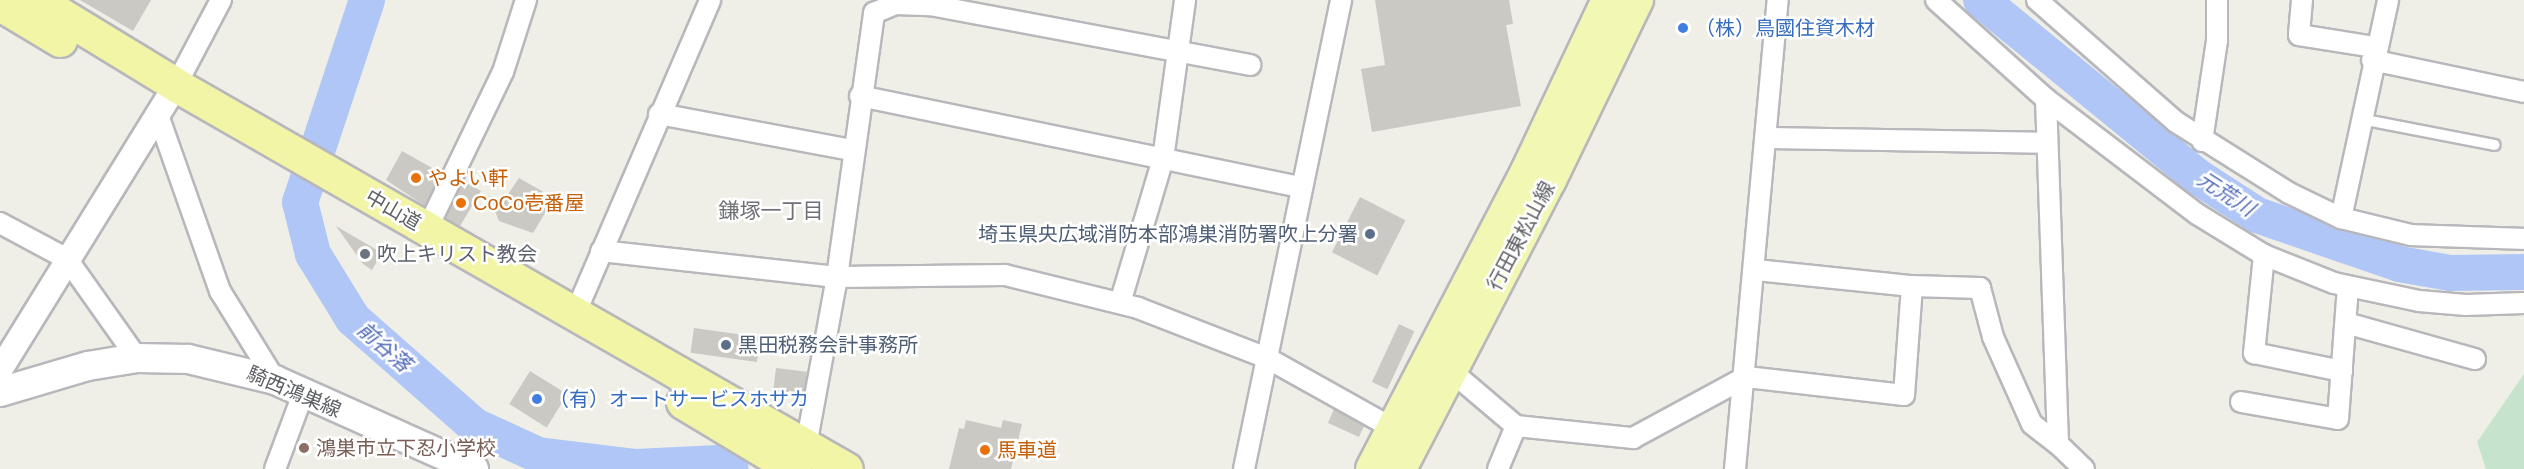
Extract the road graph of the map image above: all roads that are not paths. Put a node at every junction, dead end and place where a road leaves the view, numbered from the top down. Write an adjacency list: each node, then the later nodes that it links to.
1 (221, 0): 23 (street)
2 (526, 0): 36 (street)
3 (710, 0): 24 (street)
4 (1185, 0): 17 (street)
5 (1341, 0): 32 (street)
6 (1608, 0): 52 (main road, 行田東松山線)
7 (1637, 0): 52 (main road, 行田東松山線)
8 (1778, 0): 26 (street)
9 (1936, 0): 22 (street)
10 (2217, 0): 27 (street)
11 (2302, 0): 18 (street)
12 (2388, 0): 18 (street)
13 (46, 2): 23 (highway, 中山道)
14 (895, 2): 17 (street); 21 (street)
15 (0, 4): 23 (highway, 中山道)
16 (2046, 4): 27 (street)
17 (1177, 53): 19 (street); 31 (street)
18 (2374, 53): 20 (street); 25 (street)
19 (1250, 65)
20 (2524, 92)
21 (860, 96): 30 (street); 31 (street)
22 (2046, 99): 28 (street); 39 (street)
23 (166, 102): 33 (highway, 中山道); 40 (street); 56 (street)
24 (659, 114): 30 (street); 38 (street)
25 (2361, 119): 29 (lane); 34 (street)
26 (1765, 138): 28 (street); 41 (street)
27 (2202, 141): 34 (street)
28 (2047, 143): 62 (street)
29 (2495, 145)
30 (852, 150): 42 (street)
31 (1163, 159): 32 (street); 45 (street)
32 (1300, 187): 50 (street)
33 (338, 191): 36 (highway, 中山道); 63 (highway, 中山道)
34 (2342, 218): 37 (street)
35 (0, 223): 40 (street)
36 (427, 229): 47 (highway, 中山道)
37 (2524, 239)
38 (601, 251): 42 (street); 47 (street)
39 (2264, 255): 44 (street); 54 (street)
40 (67, 260): 49 (street); 53 (street)
41 (1756, 270): 43 (street); 55 (street)
42 (837, 277): 45 (street); 63 (street)
43 (1912, 286): 55 (street); 62 (street)
44 (2348, 286): 46 (street); 48 (street)
45 (1120, 303): 50 (street)
46 (2524, 303)
47 (575, 314): 63 (highway, 中山道)
48 (2346, 323): 51 (street); 54 (street)
49 (136, 358): 56 (main road, 騎西鴻巣線); 57 (main road, 騎西鴻巣線)
50 (1267, 358): 61 (street); 68 (street)
51 (2475, 358)
52 (1441, 363): 60 (street); 61 (main road, 行田東松山線)
53 (0, 370)
54 (2342, 371): 59 (street)
55 (1746, 377): 60 (street); 72 (street)
56 (275, 380): 58 (main road, 騎西鴻巣線)
57 (0, 392)
58 (303, 394): 65 (street); 66 (main road, 騎西鴻巣線)
59 (2241, 402)
60 (1516, 426): 71 (street)
61 (1404, 434): 69 (main road, 行田東松山線); 70 (main road, 行田東松山線)
62 (2058, 444): 64 (street)
63 (800, 457): 67 (highway, 中山道)
64 (2081, 468)
65 (275, 469)
66 (474, 469)
67 (846, 469)
68 (1244, 469)
69 (1372, 469)
70 (1400, 469)
71 (1498, 469)
72 (1736, 469)

